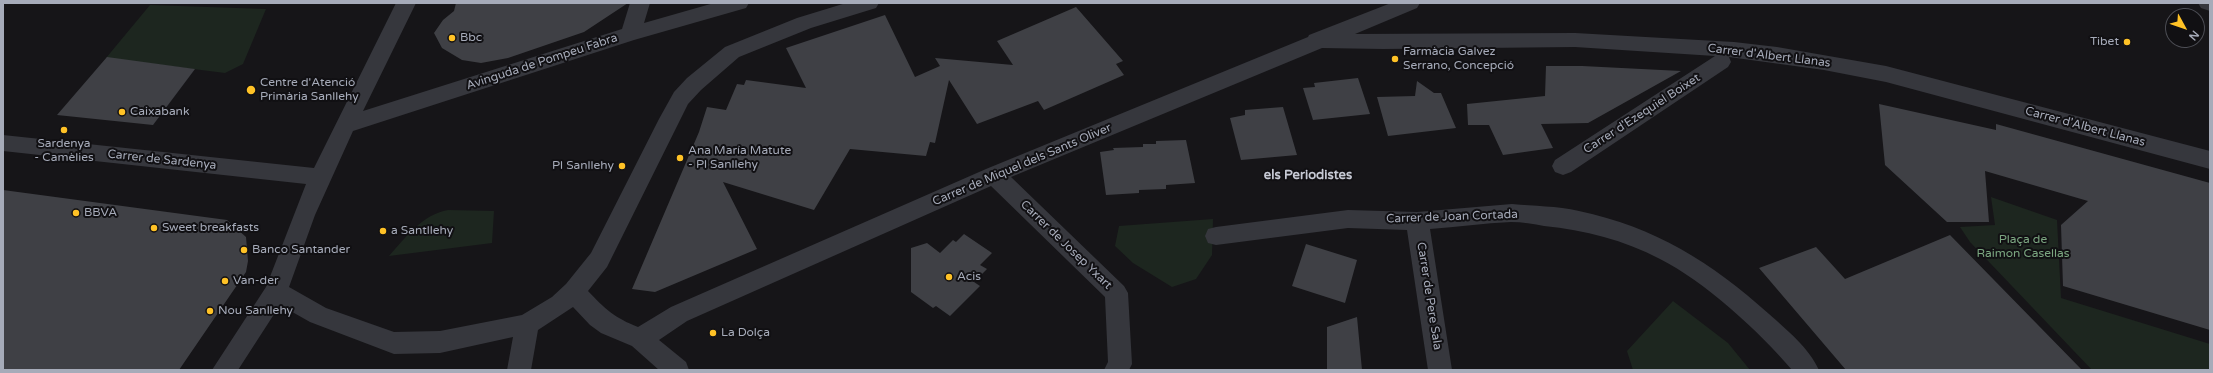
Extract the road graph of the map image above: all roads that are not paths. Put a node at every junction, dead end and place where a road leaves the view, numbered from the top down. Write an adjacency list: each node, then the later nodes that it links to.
1 (406, 3): 9 (street)
2 (640, 3): 6 (street)
3 (739, 3): 6 (street, Avinguda de Pompeu Fabra)
4 (869, 3): 17 (street)
5 (1410, 3): 7 (street, Carrer de Miquel dels Sants Oliver)
6 (630, 34): 9 (street, Avinguda de Pompeu Fabra)
7 (1316, 40): 11 (street, Carrer d'Albert Llanas); 13 (street, Carrer de Miquel dels Sants Oliver)
8 (1721, 62): 12 (street, Carrer d'Ezequiel Boixet)
9 (346, 125): 14 (street)
10 (3, 143): 14 (street, Carrer de Sardenya)
11 (2210, 160)
12 (1563, 166)
13 (994, 176): 20 (street, Carrer de Miquel dels Sants Oliver); 24 (street, Carrer de Josep Yxart)
14 (320, 177): 18 (street)
15 (1417, 221): 16 (street, Carrer de Joan Cortada); 25 (street, Carrer de Pere Sala); 26 (street, Carrer de Joan Cortada)
16 (1216, 236)
17 (574, 291): 19 (street); 20 (street)
18 (276, 292): 19 (street); 21 (street)
19 (527, 324): 22 (street)
20 (640, 339): 23 (street)
21 (224, 370)
22 (519, 370)
23 (677, 370)
24 (1116, 370)
25 (1440, 370)
26 (1807, 370)

